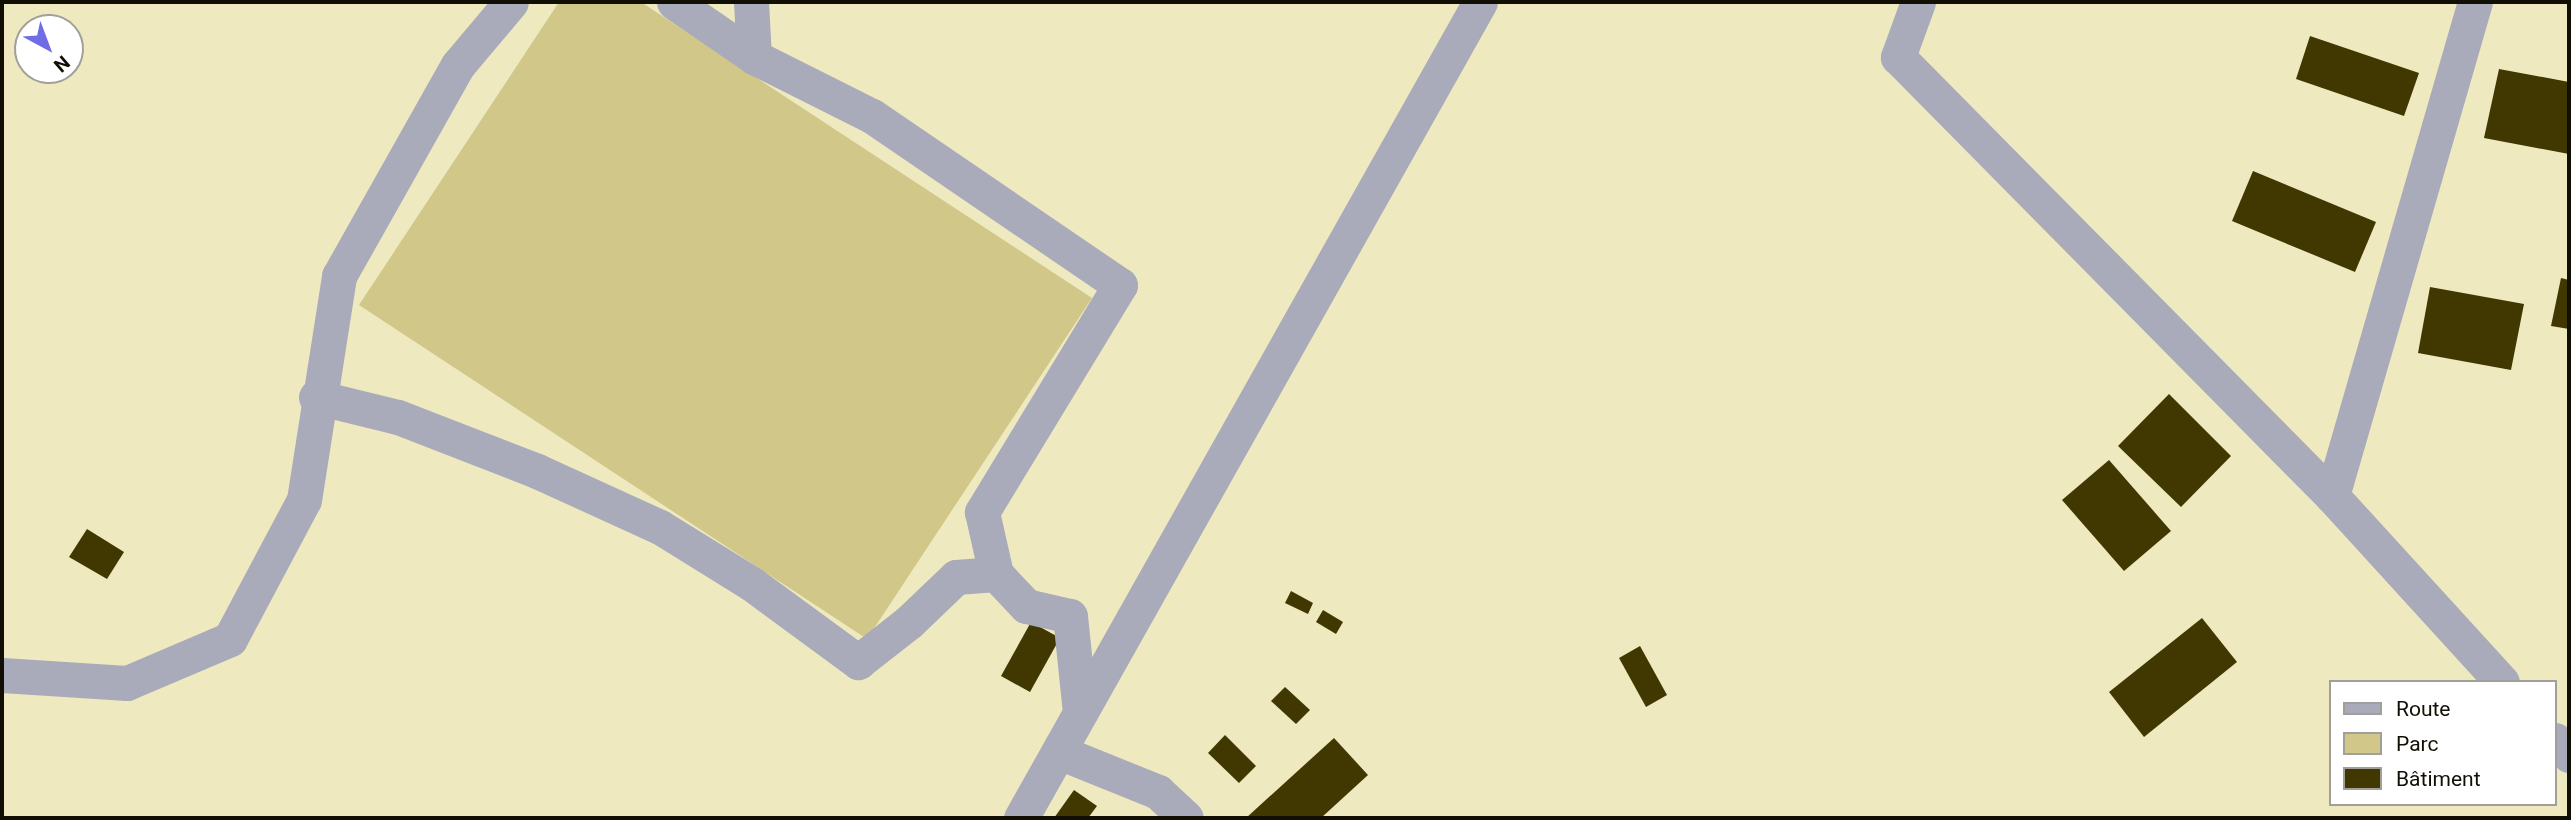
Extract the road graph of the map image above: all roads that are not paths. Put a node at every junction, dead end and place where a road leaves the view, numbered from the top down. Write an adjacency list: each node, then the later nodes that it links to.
1 (511, 2): 8 (street)
2 (674, 2): 7 (street)
3 (751, 2): 7 (street)
4 (1480, 2): 13 (street)
5 (1918, 2): 9 (street)
6 (2475, 2): 9 (street)
7 (754, 57): 10 (street)
8 (316, 397): 10 (street); 11 (street)
9 (2332, 496): 12 (street)
10 (996, 574): 13 (street)
11 (2, 675)
12 (2500, 680)
13 (1080, 712): 15 (street)
14 (2557, 742): 16 (street)
15 (1059, 752): 17 (street); 18 (street)
16 (2569, 755)
17 (1021, 818)
18 (1186, 818)

